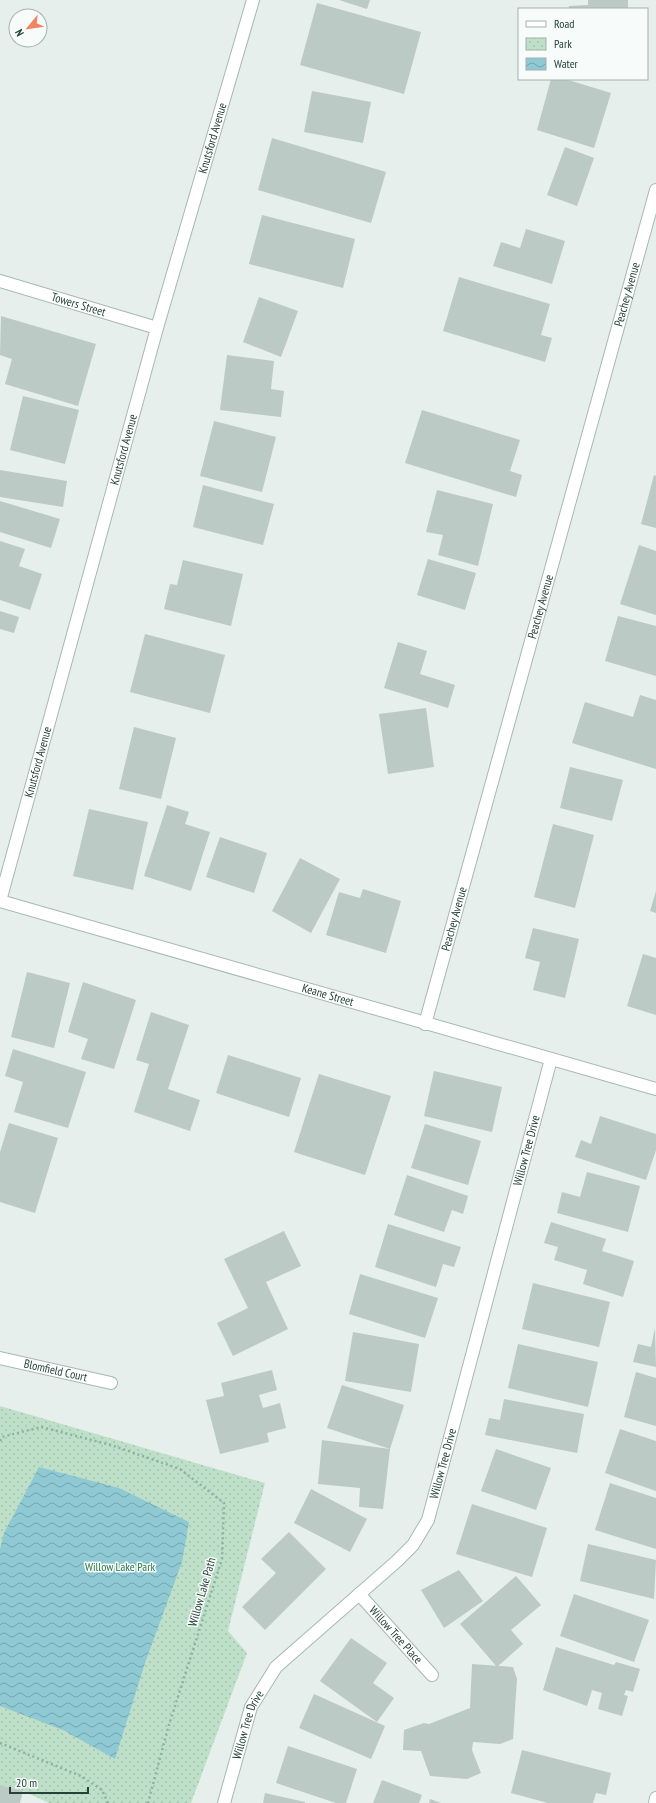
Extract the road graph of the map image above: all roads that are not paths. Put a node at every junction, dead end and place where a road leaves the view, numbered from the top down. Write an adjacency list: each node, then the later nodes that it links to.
1 (253, 0): 4 (street, Knutsford Avenue)
2 (656, 190): 6 (street, Peachey Avenue)
3 (0, 281): 4 (street, Towers Street)
4 (157, 328): 5 (street, Knutsford Avenue)
5 (0, 901): 6 (street, Keane Street)
6 (425, 1024): 7 (street, Keane Street)
7 (551, 1059): 8 (street, Keane Street); 11 (street, Willow Tree Drive)
8 (656, 1089)
9 (0, 1358): 10 (street, Blomfield Court)
10 (111, 1383)
11 (359, 1594): 12 (street, Willow Tree Place); 14 (street, Willow Tree Drive)
12 (432, 1675)
13 (656, 1798): 15 (street)
14 (224, 1803)
15 (655, 1803)

